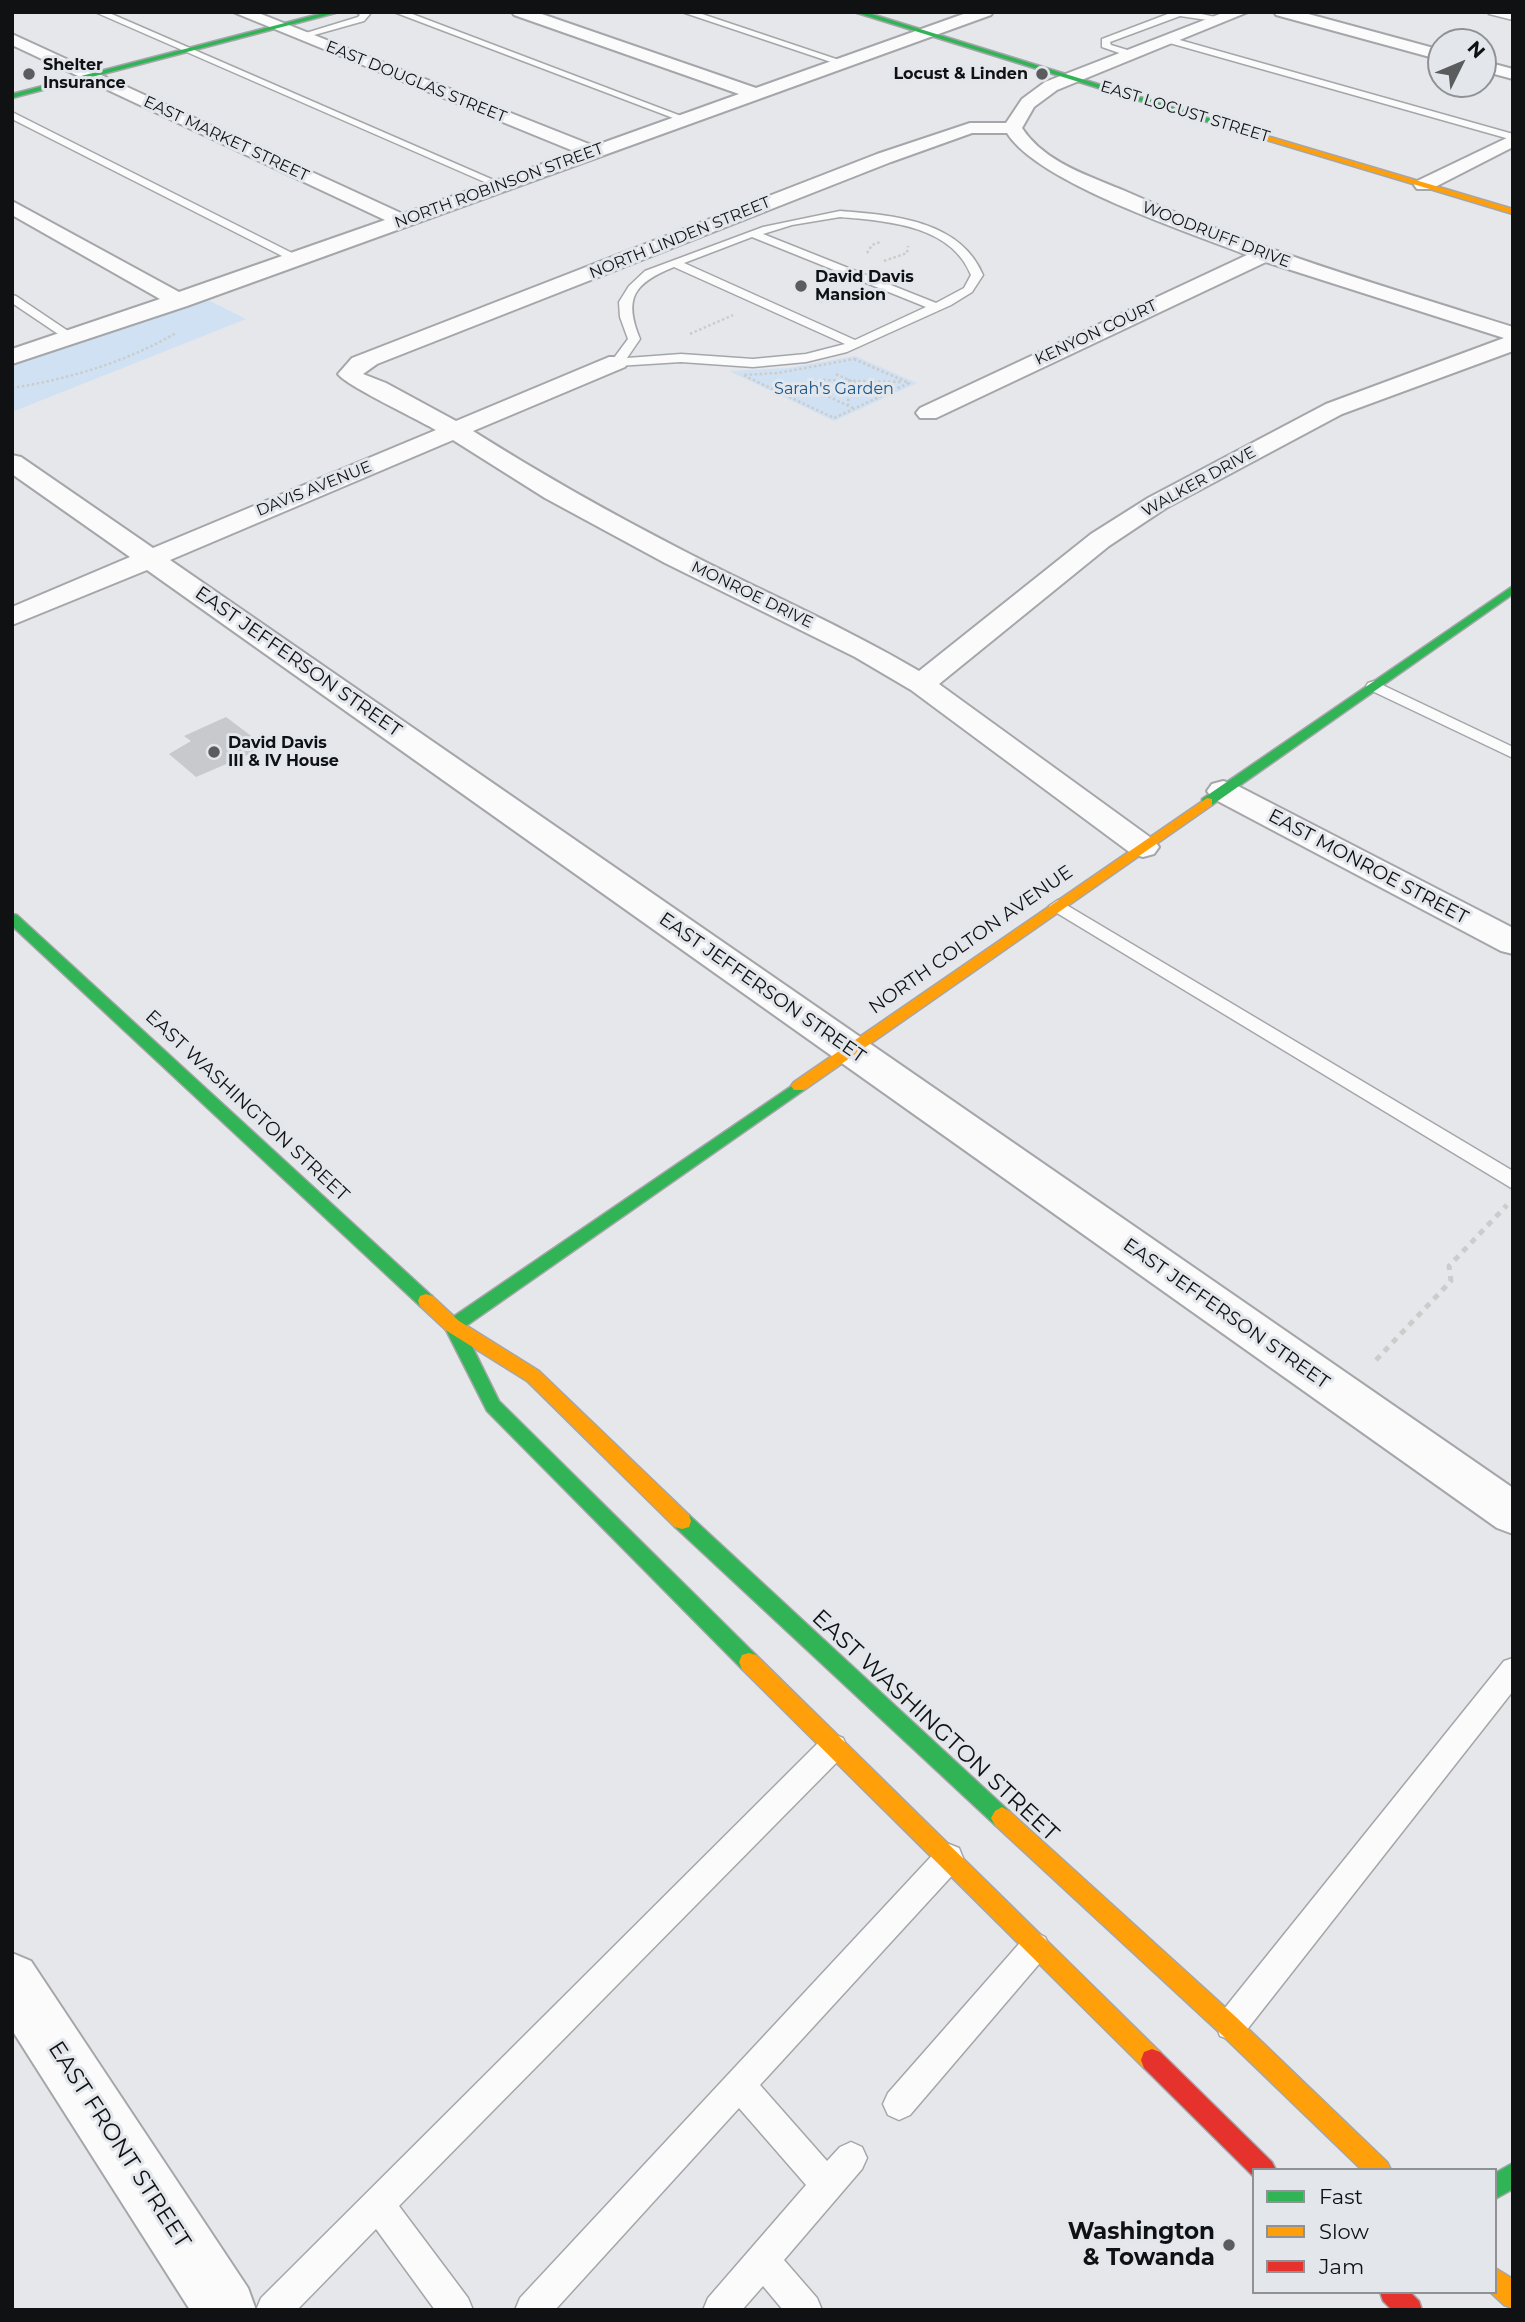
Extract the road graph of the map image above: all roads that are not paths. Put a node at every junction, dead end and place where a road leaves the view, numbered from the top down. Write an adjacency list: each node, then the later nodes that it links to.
1 (99, 12): 20 (lane)
2 (241, 12): 15 (street, EAST DOUGLAS STREET)
3 (337, 12): 15 (main road)
4 (360, 12): 17 (lane)
5 (398, 12): 29 (lane)
6 (520, 12): 26 (street)
7 (686, 12): 23 (lane)
8 (857, 12): 16 (main road, EAST LOCUST STREET)
9 (985, 12): 16 (street, NORTH ROBINSON STREET)
10 (1240, 12): 14 (street)
11 (1282, 12): 21 (street)
12 (1492, 12): 13 (lane)
13 (1513, 17)
14 (1221, 19): 19 (street); 22 (lane)
15 (279, 27): 17 (street, EAST DOUGLAS STREET); 20 (main road)
16 (928, 34): 23 (street, NORTH ROBINSON STREET); 25 (main road, EAST LOCUST STREET)
17 (300, 36): 32 (street, EAST DOUGLAS STREET)
18 (12, 39): 24 (street, EAST MARKET STREET)
19 (1169, 40): 22 (street); 31 (lane)
20 (189, 50): 24 (main road); 33 (lane)
21 (1427, 51)
22 (1131, 54): 25 (street)
23 (843, 64): 26 (street, NORTH ROBINSON STREET)
24 (91, 76): 27 (main road); 37 (street, EAST MARKET STREET)
25 (1071, 78): 30 (street); 34 (main road, EAST LOCUST STREET)
26 (755, 94): 29 (street, NORTH ROBINSON STREET)
27 (12, 96)
28 (12, 115): 40 (lane)
29 (684, 119): 32 (street, NORTH ROBINSON STREET)
30 (1013, 128): 39 (street, WOODRUFF DRIVE); 53 (street, NORTH LINDEN STREET)
31 (1513, 139): 34 (street)
32 (592, 152): 33 (street, NORTH ROBINSON STREET)
33 (500, 185): 37 (street, NORTH ROBINSON STREET)
34 (1424, 185): 36 (main road, EAST LOCUST STREET)
35 (12, 207): 43 (street)
36 (1513, 212)
37 (402, 221): 40 (street, NORTH ROBINSON STREET)
38 (752, 234): 41 (lane); 44 (lane); 44 (lane)
39 (1265, 254): 45 (street, WOODRUFF DRIVE); 54 (street, KENYON COURT)
40 (296, 259): 43 (street, NORTH ROBINSON STREET)
41 (674, 264): 47 (lane); 49 (lane)
42 (12, 298): 46 (lane)
43 (179, 300): 46 (street, NORTH ROBINSON STREET)
44 (937, 307): 49 (lane)
45 (1513, 334)
46 (71, 337): 50 (street, NORTH ROBINSON STREET)
47 (634, 339): 51 (lane); 52 (lane)
48 (1513, 343): 60 (street, WALKER DRIVE)
49 (855, 344): 51 (lane)
50 (12, 357)
51 (671, 358): 52 (lane)
52 (617, 362): 55 (street, DAVIS AVENUE)
53 (353, 369): 55 (street, MONROE DRIVE)
54 (928, 413)
55 (456, 431): 57 (street, DAVIS AVENUE); 60 (street, MONROE DRIVE)
56 (15, 467): 57 (street, EAST JEFFERSON STREET)
57 (152, 559): 59 (street, DAVIS AVENUE); 68 (street, EAST JEFFERSON STREET)
58 (1509, 595): 61 (main road, NORTH COLTON AVENUE)
59 (12, 617)
60 (921, 684): 64 (street, MONROE DRIVE)
61 (1374, 686): 62 (lane); 63 (main road, NORTH COLTON AVENUE)
62 (1513, 753)
63 (1223, 791): 64 (main road, NORTH COLTON AVENUE); 67 (street, EAST MONROE STREET)
64 (1143, 847): 65 (main road, NORTH COLTON AVENUE)
65 (1058, 906): 68 (main road, NORTH COLTON AVENUE); 69 (lane)
66 (12, 918): 70 (main road, EAST WASHINGTON STREET)
67 (1513, 943)
68 (851, 1049): 70 (main road, NORTH COLTON AVENUE); 71 (street, EAST JEFFERSON STREET)
69 (1513, 1181)
70 (453, 1326): 73 (main road, EAST WASHINGTON STREET); 77 (main road, EAST WASHINGTON STREET)
71 (1513, 1514)
72 (1513, 1670): 77 (lane)
73 (833, 1747): 74 (main road, EAST WASHINGTON STREET); 86 (lane)
74 (949, 1858): 75 (main road, EAST WASHINGTON STREET); 78 (lane)
75 (1037, 1945): 79 (lane); 81 (main road, EAST WASHINGTON STREET)
76 (12, 1980): 92 (street, EAST FRONT STREET)
77 (1229, 2026): 82 (main road, EAST WASHINGTON STREET)
78 (739, 2085): 84 (lane); 95 (lane)
79 (899, 2104)
80 (851, 2158): 84 (lane)
81 (1262, 2168)
82 (1376, 2168)
83 (1513, 2175): 85 (main road)
84 (827, 2185): 87 (lane)
85 (1497, 2186)
86 (378, 2205): 93 (lane); 94 (lane)
87 (763, 2261): 96 (lane); 97 (lane)
88 (1497, 2282): 91 (main road)
89 (1390, 2294): 98 (street)
90 (1393, 2294): 99 (main road)
91 (1513, 2296)
92 (226, 2310)
93 (273, 2310)
94 (456, 2310)
95 (532, 2310)
96 (720, 2310)
97 (805, 2310)
98 (1378, 2310)
99 (1410, 2310)

